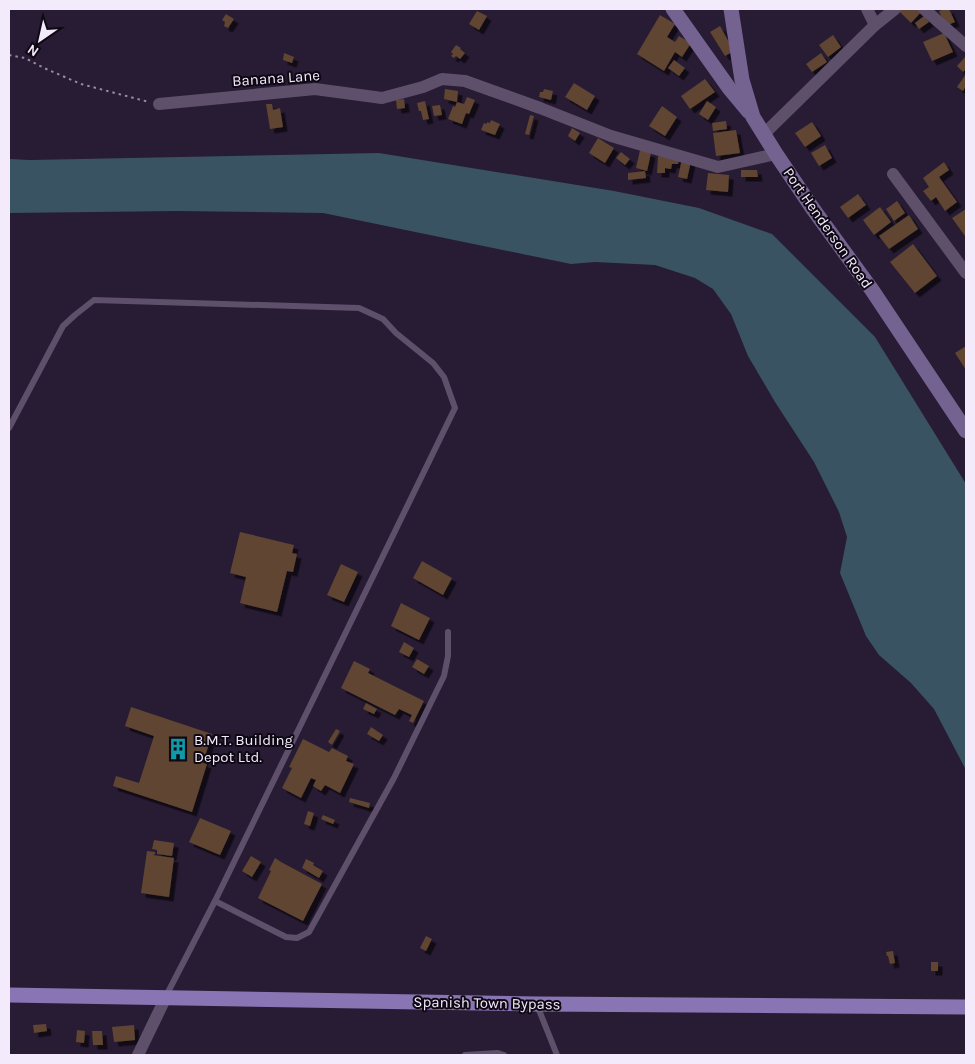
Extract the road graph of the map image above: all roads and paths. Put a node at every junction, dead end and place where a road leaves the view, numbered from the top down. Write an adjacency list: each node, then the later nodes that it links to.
1 (673, 9): 10 (street)
2 (731, 9): 10 (street, Port Henderson Road)
3 (867, 9): 6 (street)
4 (895, 9): 6 (street)
5 (924, 9): 7 (street)
6 (875, 25): 11 (street)
7 (966, 46)
8 (9, 55): 9 (path)
9 (159, 104): 12 (street, Banana Lane)
10 (753, 117): 11 (street, Port Henderson Road)
11 (764, 134): 12 (street, Port Henderson Road)
12 (776, 154): 15 (street, Port Henderson Road)
13 (893, 174): 14 (street)
14 (966, 273)
15 (964, 423)
16 (9, 428): 18 (lane)
17 (448, 632): 18 (lane)
18 (215, 901): 20 (lane)
19 (9, 995): 20 (main road, Spanish Town Bypass)
20 (166, 997): 21 (main road, Spanish Town Bypass); 23 (street)
21 (537, 1004): 22 (main road, Spanish Town Bypass); 26 (lane)
22 (966, 1007)
23 (138, 1055)
24 (465, 1055): 25 (lane)
25 (504, 1055)
26 (557, 1055)

